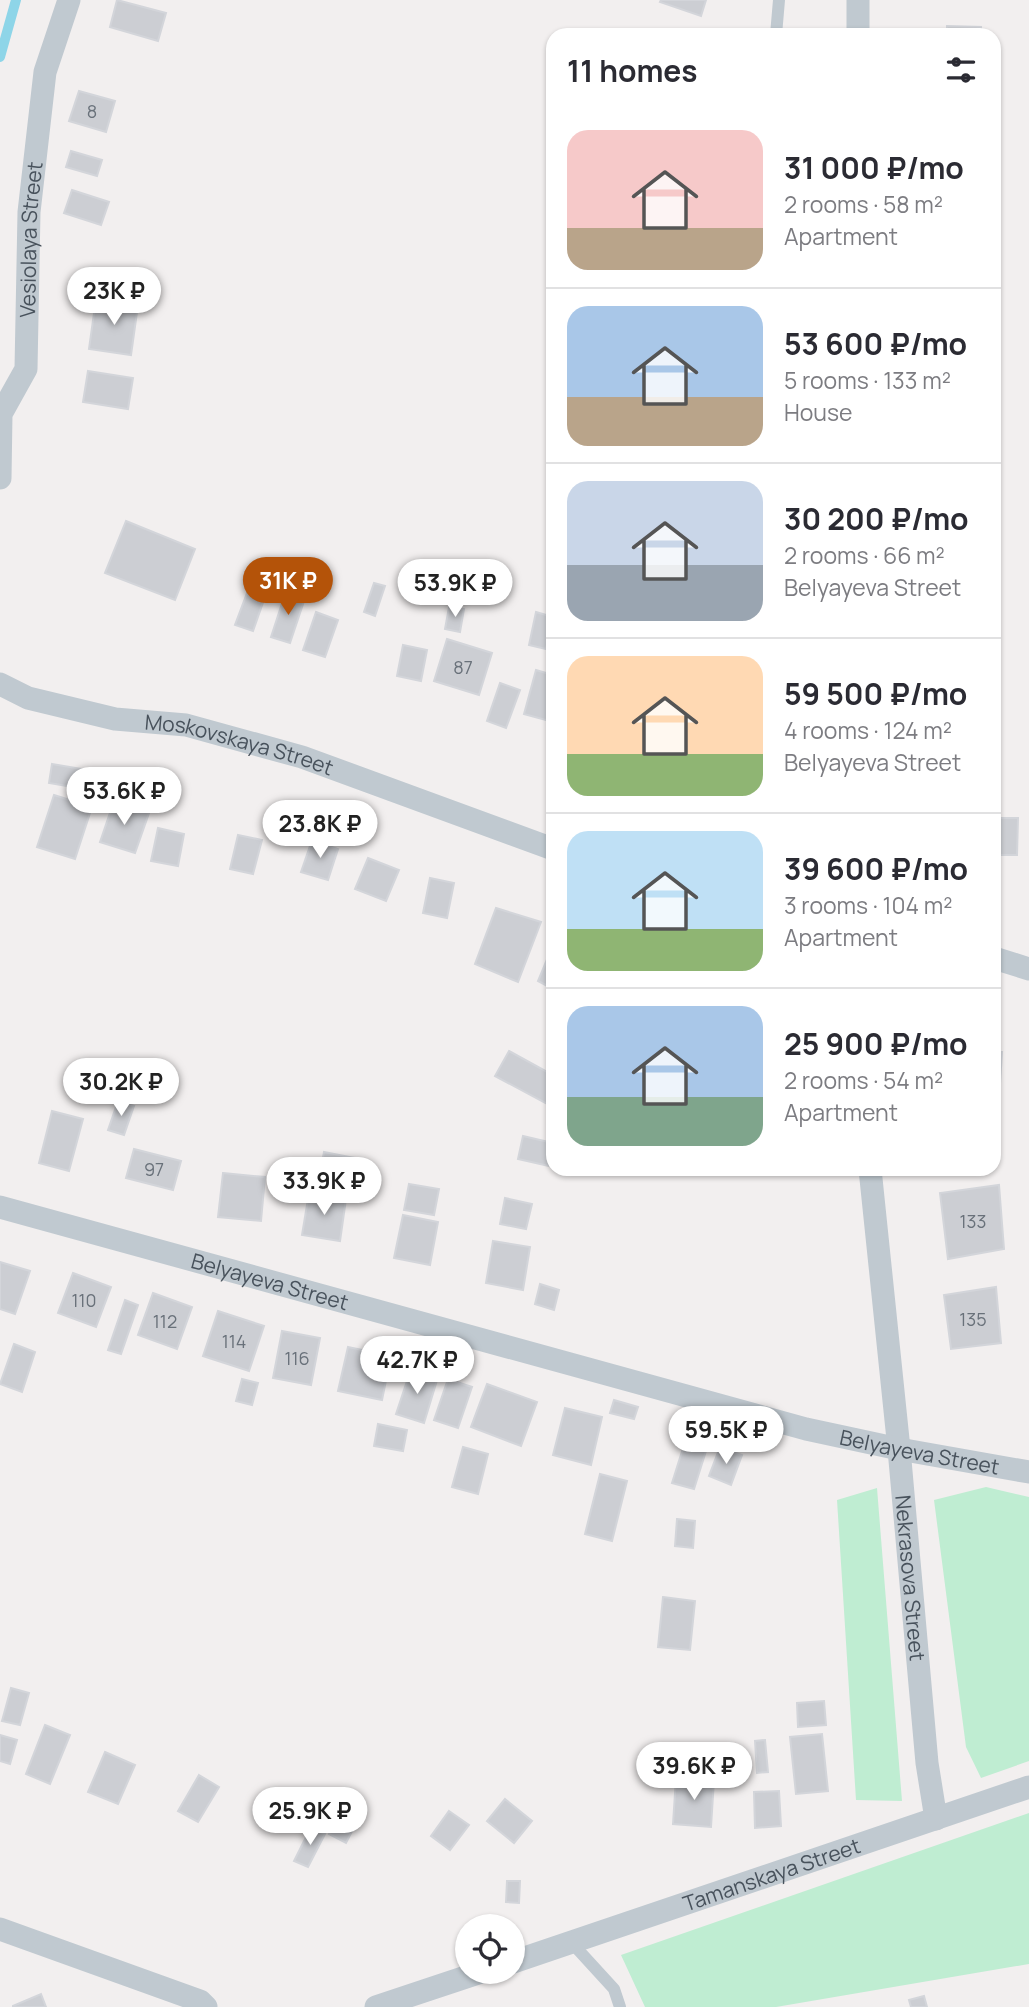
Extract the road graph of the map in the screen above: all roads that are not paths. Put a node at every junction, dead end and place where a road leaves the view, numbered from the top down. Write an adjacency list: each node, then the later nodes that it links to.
1 (69, 0): 6 (street, Vesiolaya Street)
2 (779, 0): 4 (lane)
3 (858, 0): 5 (street)
4 (777, 28)
5 (858, 28)
6 (0, 478)
7 (0, 684): 8 (street, Moskovskaya Street)
8 (546, 846)
9 (1001, 960): 10 (street)
10 (1029, 969)
11 (871, 1176): 13 (street, Nekrasova Street)
12 (0, 1206): 13 (street, Belyayeva Street)
13 (899, 1449): 14 (street, Belyayeva Street); 16 (street, Nekrasova Street)
14 (1029, 1472)
15 (1029, 1787): 16 (street, Tamanskaya Street)
16 (936, 1819): 18 (street, Tamanskaya Street)
17 (0, 1930): 21 (street)
18 (571, 1942): 19 (street, Tamanskaya Street); 23 (lane)
19 (525, 1958)
20 (455, 1981): 22 (street)
21 (206, 2007)
22 (376, 2007)
23 (620, 2007)

